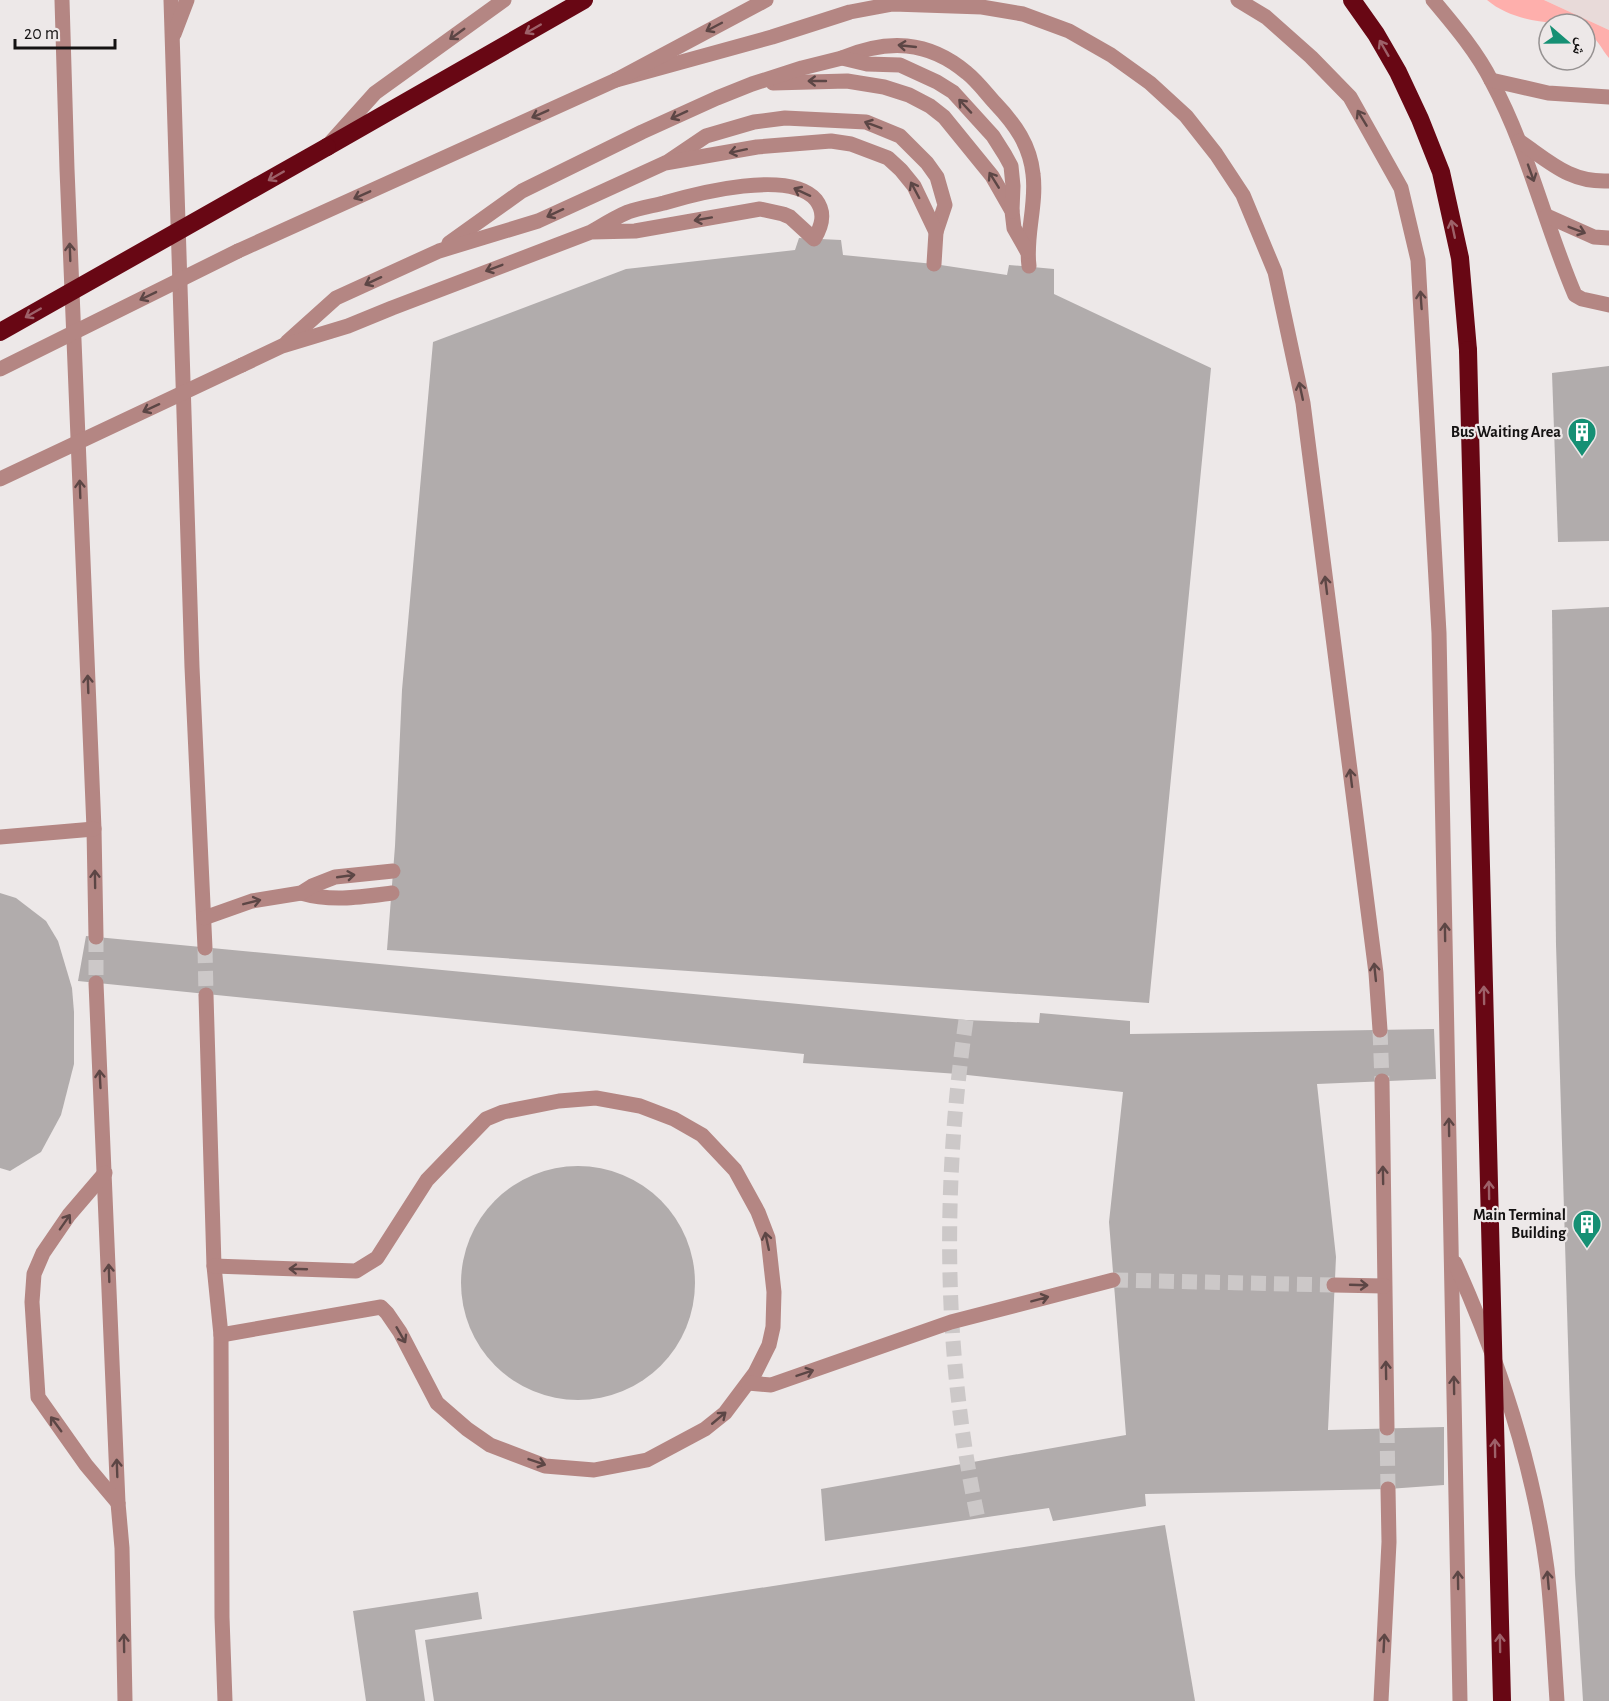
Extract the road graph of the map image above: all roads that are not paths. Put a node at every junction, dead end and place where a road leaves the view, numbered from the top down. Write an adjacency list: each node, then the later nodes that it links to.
1 (62, 0): 32 (lane, one-way to 1)
2 (171, 0): 10 (lane)
3 (187, 0): 10 (lane)
4 (504, 0): 17 (lane, one-way to 17)
5 (584, 0): 17 (highway, one-way to 17)
6 (766, 0): 12 (lane, one-way to 12)
7 (1238, 0): 45 (lane, one-way to 7)
8 (1352, 0): 59 (highway, one-way to 8, bridge)
9 (1433, 0): 13 (lane)
10 (171, 40): 37 (lane)
11 (842, 58): 14 (lane); 20 (lane, one-way to 11); 20 (lane, one-way to 11)
12 (616, 80): 30 (lane, one-way to 30, bridge); 42 (lane, one-way to 12)
13 (1491, 80): 15 (lane); 16 (lane)
14 (752, 84): 20 (lane, one-way to 14); 25 (lane, one-way to 25)
15 (1609, 97)
16 (1519, 141): 19 (lane); 21 (lane, one-way to 21)
17 (327, 147): 28 (highway, one-way to 28, bridge)
18 (665, 163): 23 (lane, one-way to 18); 23 (lane, one-way to 18); 25 (lane, one-way to 25)
19 (1609, 181)
20 (1012, 212)
21 (1547, 216): 24 (lane, one-way to 24); 27 (lane)
22 (591, 232): 22 (lane); 29 (lane, one-way to 29)
23 (936, 232): 26 (lane)
24 (1609, 238)
25 (439, 251): 29 (lane, one-way to 29)
26 (934, 264)
27 (1609, 305)
28 (0, 332)
29 (282, 346): 31 (lane, one-way to 31, bridge)
30 (0, 369)
31 (0, 479)
32 (94, 829): 33 (lane); 38 (lane, one-way to 32)
33 (0, 837)
34 (393, 870): 35 (lane, one-way to 34)
35 (301, 893): 36 (lane); 37 (lane, one-way to 35)
36 (392, 893)
37 (204, 918): 39 (lane)
38 (96, 937)
39 (205, 948)
40 (96, 983): 44 (lane, one-way to 40)
41 (206, 995): 46 (lane)
42 (1380, 1030)
43 (1382, 1081): 49 (lane, one-way to 43)
44 (105, 1173): 54 (lane, one-way to 44); 54 (lane, one-way to 44)
45 (1452, 1257): 58 (lane, one-way to 45); 60 (lane, one-way to 45)
46 (214, 1266): 50 (lane); 51 (lane, one-way to 46)
47 (1113, 1280): 51 (lane, one-way to 47)
48 (1334, 1285): 49 (lane, one-way to 49)
49 (1384, 1286): 52 (lane, one-way to 49)
50 (221, 1335): 51 (lane, one-way to 51); 56 (lane)
51 (748, 1383)
52 (1387, 1428)
53 (1388, 1489): 57 (lane, one-way to 53)
54 (118, 1503): 55 (lane, one-way to 54)
55 (125, 1701)
56 (225, 1701)
57 (1381, 1701)
58 (1460, 1701)
59 (1502, 1701)
60 (1557, 1701)

